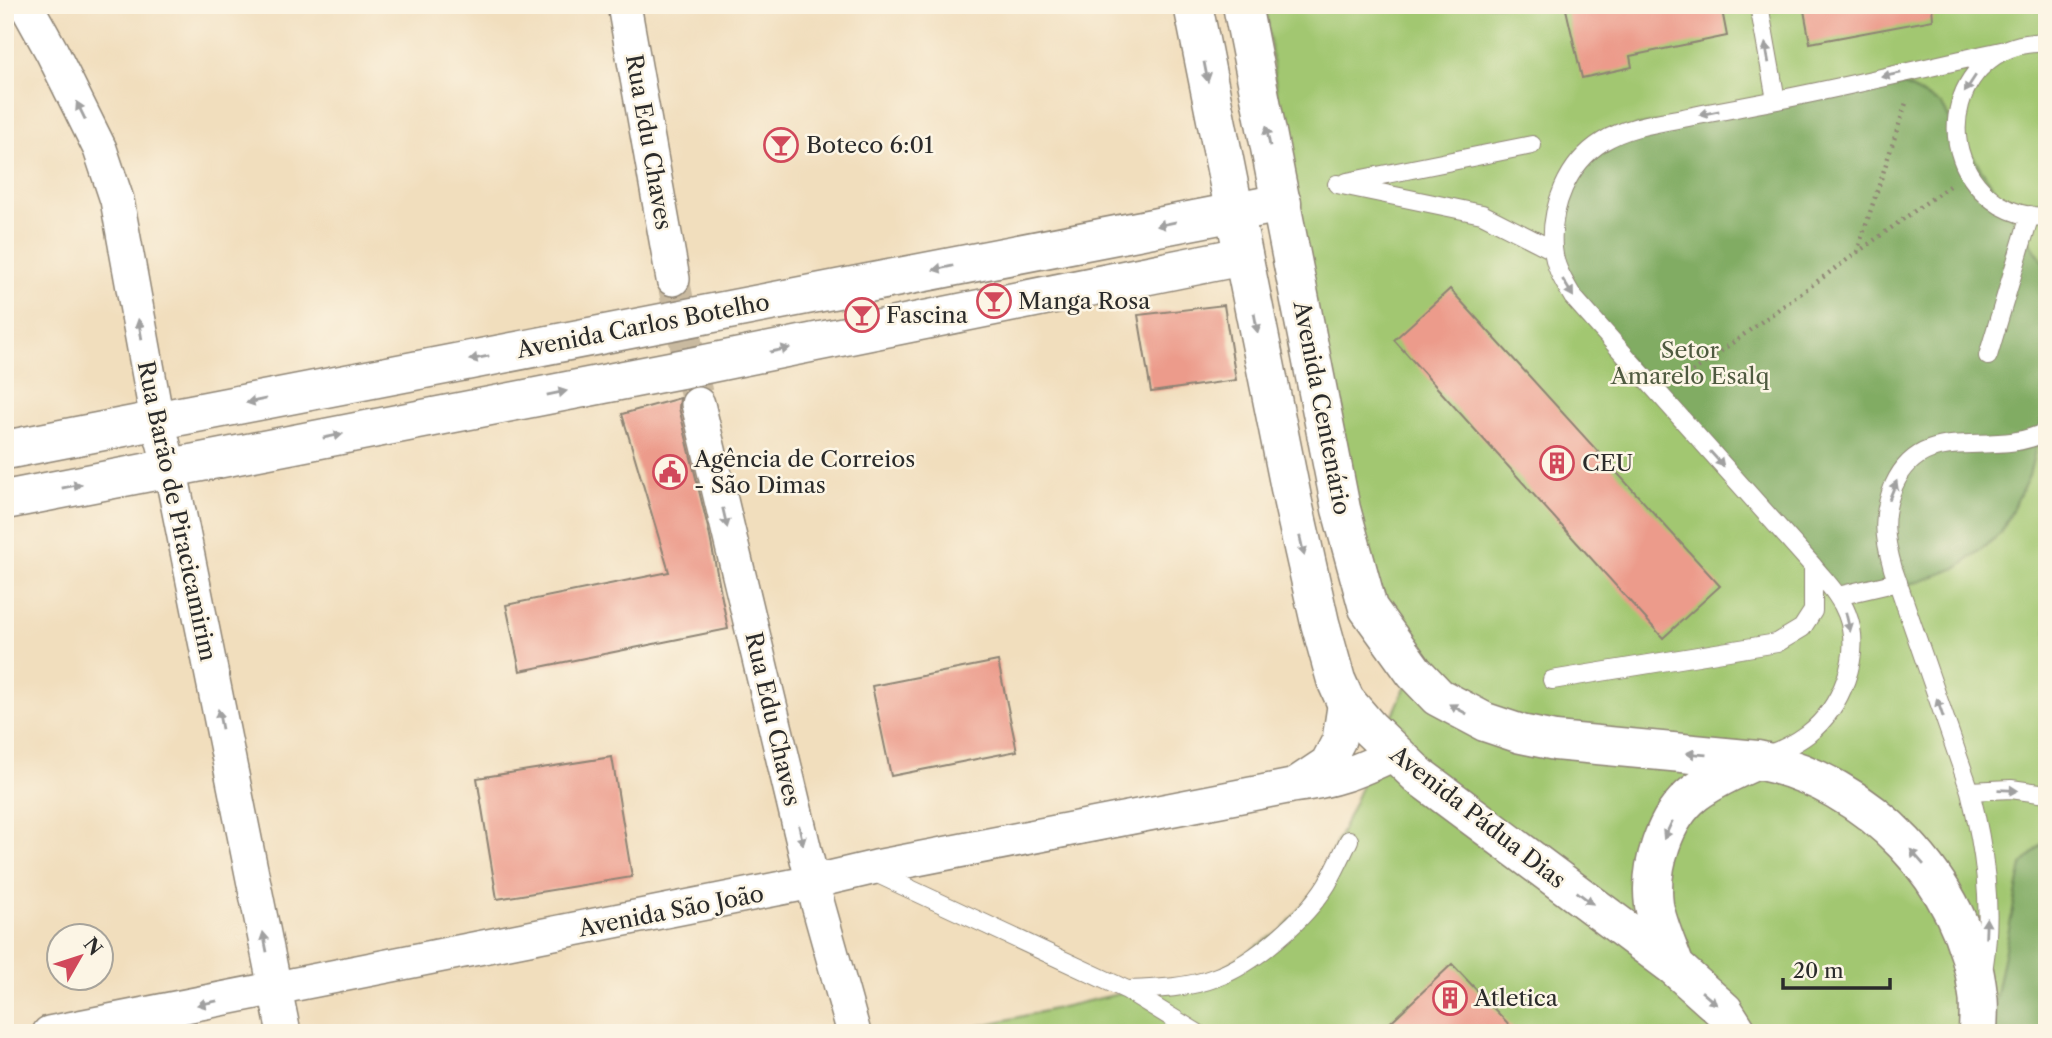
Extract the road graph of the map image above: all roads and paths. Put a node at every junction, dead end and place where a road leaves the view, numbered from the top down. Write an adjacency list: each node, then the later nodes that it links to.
1 (26, 5): 22 (street, Rua Barão de Piracicamirim, one-way to 1)
2 (624, 5): 18 (street, Rua Edu Chaves)
3 (1194, 5): 13 (main road, one-way to 13)
4 (1242, 5): 12 (main road, Avenida Centenário, one-way to 4)
5 (1759, 5): 9 (lane, one-way to 5)
6 (2042, 42): 7 (lane)
7 (2006, 50): 8 (lane); 11 (lane, one-way to 11)
8 (1916, 70): 9 (lane, one-way to 9); 16 (path)
9 (1776, 100): 15 (lane, one-way to 15)
10 (1532, 145): 15 (lane)
11 (1967, 173): 14 (lane); 16 (path)
12 (1282, 203): 13 (main road, Avenida Carlos Botelho); 33 (main road, Avenida Centenário, one-way to 12)
13 (1233, 211): 17 (main road); 22 (main road, Avenida Carlos Botelho, one-way to 22)
14 (2038, 216): 19 (lane)
15 (1553, 250): 20 (lane, one-way to 20)
16 (1857, 252): 20 (path)
17 (1242, 256): 25 (main road, one-way to 17); 31 (main road, Avenida Pádua Dias, one-way to 31)
18 (673, 279)
19 (1988, 356)
20 (1660, 394): 27 (lane, one-way to 27)
21 (698, 404): 39 (street, Rua Edu Chaves, one-way to 39)
22 (157, 421): 24 (main road, Avenida Carlos Botelho); 25 (street, Rua Barão de Piracicamirim)
23 (2047, 431): 28 (lane, one-way to 23)
24 (5, 450)
25 (170, 467): 26 (main road, one-way to 25); 41 (street, Rua Barão de Piracicamirim, one-way to 25)
26 (5, 500)
27 (1813, 566): 29 (lane); 30 (lane)
28 (1898, 582): 29 (lane); 35 (lane, one-way to 28)
29 (1838, 596): 33 (lane, one-way to 33)
30 (1552, 680)
31 (1345, 700): 32 (main road, Avenida Pádua Dias); 34 (street, Avenida São João)
32 (1394, 754): 34 (street, Avenida São João); 40 (main road, Avenida Pádua Dias, one-way to 40)
33 (1757, 760): 40 (main road, one-way to 40); 43 (main road, one-way to 33)
34 (1292, 786): 38 (street, Avenida São João)
35 (1970, 791): 36 (lane, one-way to 36); 43 (lane, one-way to 35)
36 (2047, 794)
37 (1349, 840): 42 (lane)
38 (876, 867): 39 (street, Avenida São João); 42 (lane)
39 (812, 882): 41 (street, Avenida São João); 46 (street, Rua Edu Chaves)
40 (1675, 967): 48 (main road, Avenida Pádua Dias, one-way to 48)
41 (274, 990): 44 (street, Avenida São João, one-way to 44); 45 (street, Rua Barão de Piracicamirim)
42 (1127, 990): 47 (lane)
43 (1978, 1014)
44 (49, 1033)
45 (284, 1033)
46 (854, 1033)
47 (1197, 1033)
48 (1738, 1033)

